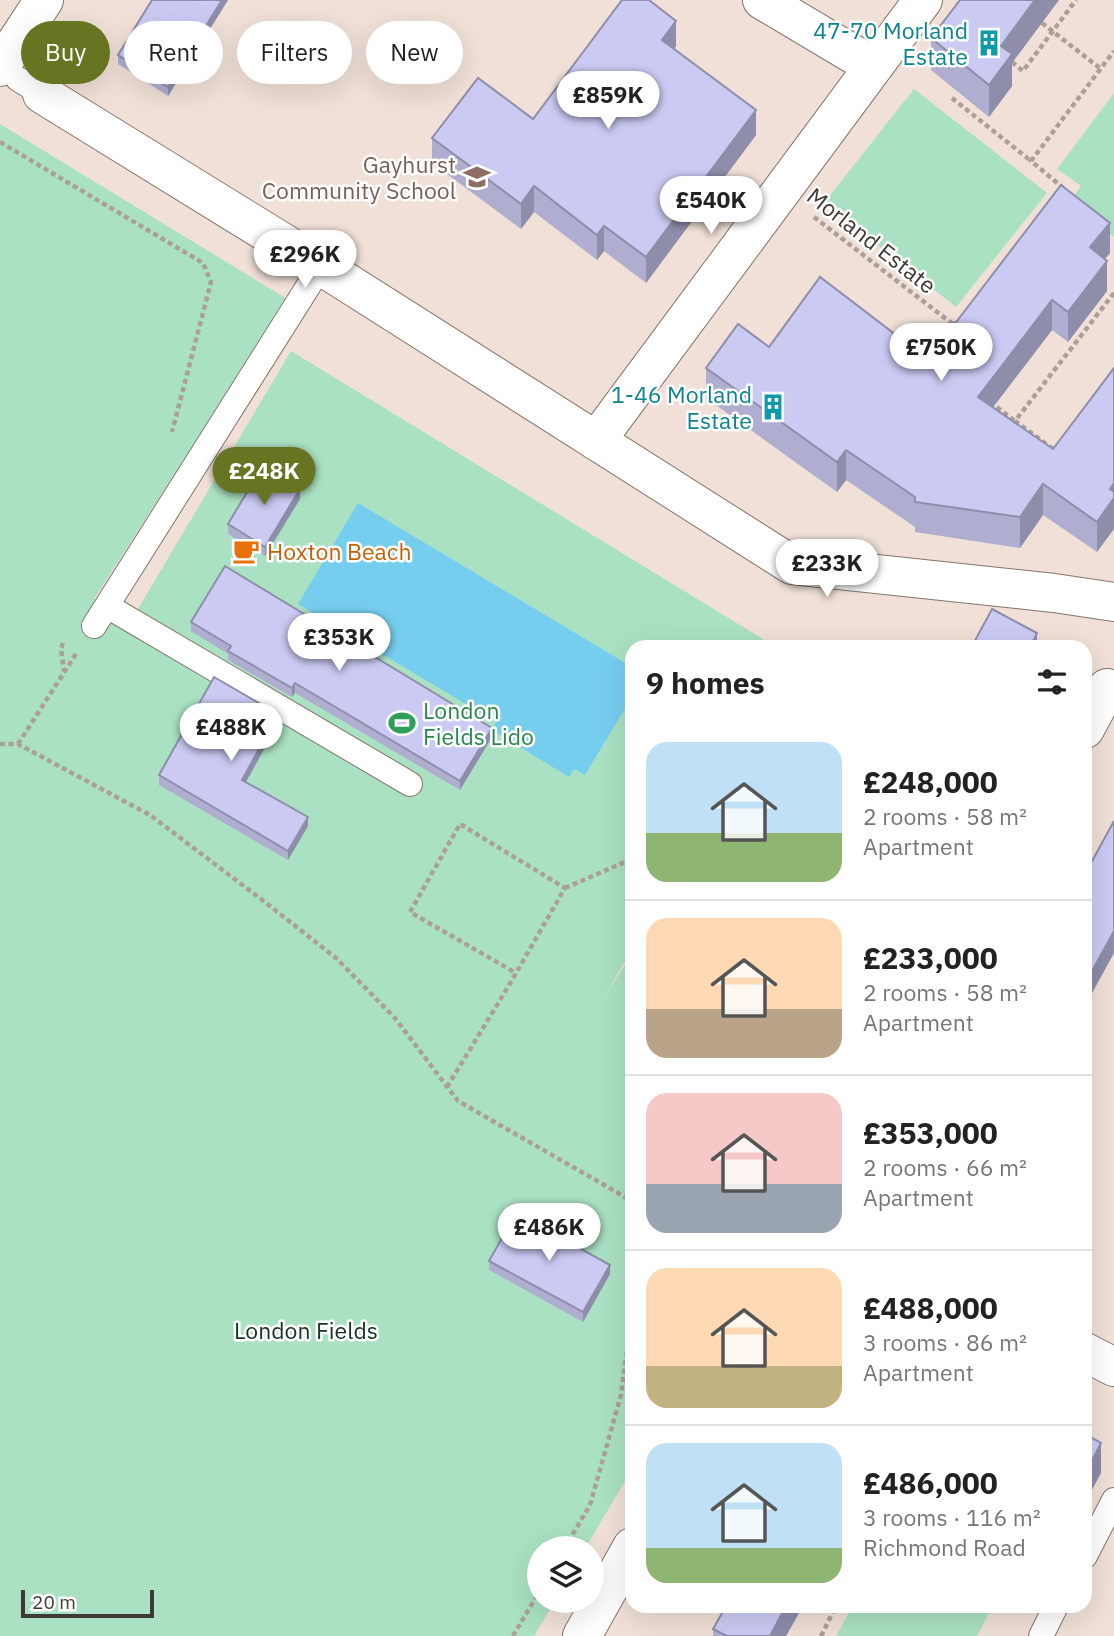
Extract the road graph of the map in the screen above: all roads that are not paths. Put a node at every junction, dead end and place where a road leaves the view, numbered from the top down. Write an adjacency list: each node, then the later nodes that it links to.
1 (44, 0): 5 (street)
2 (762, 0): 4 (street)
3 (923, 0): 4 (street)
4 (873, 66): 7 (street)
5 (15, 77): 6 (street)
6 (321, 266): 7 (street); 11 (lane)
7 (596, 441): 8 (street)
8 (1114, 602)
9 (1111, 682): 10 (street)
10 (1092, 716)
11 (410, 784)
12 (1092, 1356): 13 (street)
13 (1114, 1367)
14 (1114, 1500): 15 (lane)
15 (1092, 1542)
16 (625, 1559): 18 (street)
17 (1052, 1613): 19 (lane)
18 (582, 1636)
19 (1041, 1636)

